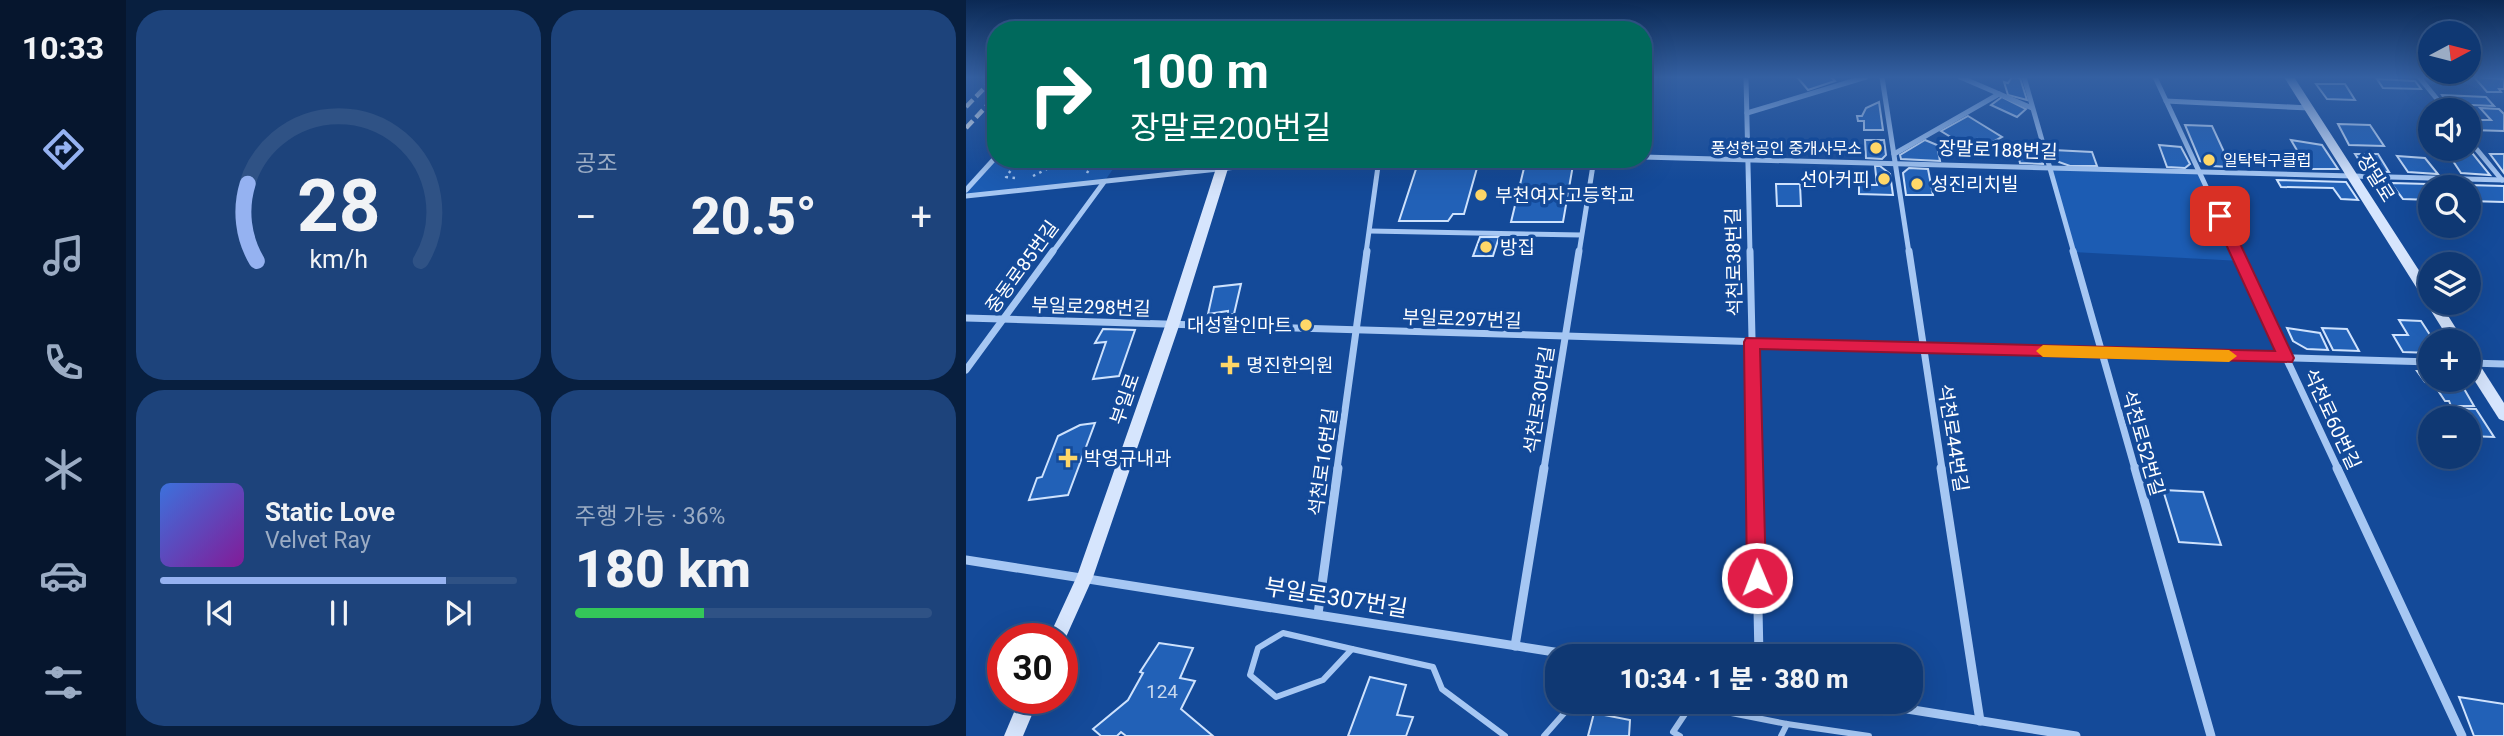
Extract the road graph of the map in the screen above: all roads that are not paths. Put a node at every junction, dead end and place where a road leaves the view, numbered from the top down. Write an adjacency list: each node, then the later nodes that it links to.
1 (1752, 111): 7 (street)
2 (1887, 111): 9 (street, 석천로44번길)
3 (1969, 111): 9 (street)
4 (2033, 111): 18 (street, 석천로52번길)
5 (2171, 111): 19 (street, 석천로60번길)
6 (2311, 111): 20 (street, 장말로)
7 (1746, 113): 11 (street, 석천로38번길)
8 (2481, 153): 21 (street)
9 (1894, 154): 12 (street, 석천로44번길)
10 (1652, 156): 11 (street, 장말로188번길)
11 (1747, 159): 12 (street, 장말로188번길); 33 (street, 석천로38번길)
12 (1895, 163): 18 (street, 장말로188번길); 34 (street, 석천로44번길)
13 (987, 167): 23 (street)
14 (1197, 168): 22 (street)
15 (1222, 168): 30 (street, 부일로)
16 (1378, 168): 25 (street, 석천로16번길)
17 (1592, 168): 26 (street, 석천로30번길)
18 (2049, 168): 19 (street, 장말로188번길); 35 (street, 석천로52번길)
19 (2199, 171): 20 (street, 장말로188번길); 36 (street, 석천로60번길)
20 (2351, 175): 21 (street, 장말로188번길); 27 (street, 장말로)
21 (2503, 180)
22 (1104, 182): 24 (street); 29 (street, 중동로85번길)
23 (966, 190)
24 (966, 196)
25 (1370, 231): 26 (street); 31 (street, 석천로16번길)
26 (1581, 235): 32 (street, 석천로30번길)
27 (2418, 279)
28 (966, 318): 29 (street, 부일로298번길)
29 (1003, 320): 30 (street, 부일로298번길); 40 (street, 중동로85번길)
30 (1172, 326): 31 (street, 부일로297번길); 44 (street, 부일로)
31 (1356, 331): 32 (street, 부일로297번길); 45 (street, 석천로16번길)
32 (1565, 337): 33 (street, 부일로297번길); 48 (street, 석천로30번길)
33 (1752, 342): 34 (street, 부일로297번길); 47 (street, 석천로38번길)
34 (1923, 347): 35 (street, 부일로297번길); 56 (street, 석천로44번길)
35 (2101, 352): 36 (street, 부일로297번길); 65 (street, 석천로52번길)
36 (2286, 358): 37 (street, 부일로297번길); 66 (street, 석천로60번길)
37 (2418, 362)
38 (2481, 363): 39 (street)
39 (2504, 364)
40 (966, 370)
41 (2481, 379): 42 (street)
42 (2504, 415)
43 (966, 560): 44 (street, 부일로307번길)
44 (1085, 577): 45 (street, 부일로307번길); 46 (street, 부일로)
45 (1318, 614): 48 (street, 부일로307번길)
46 (1064, 623)
47 (1759, 644)
48 (1515, 646): 50 (street, 부일로307번길)
49 (1352, 648): 49 (lane); 59 (lane)
50 (1545, 651)
51 (1923, 711): 56 (street)
52 (1023, 714): 58 (street)
53 (1563, 714): 60 (lane)
54 (1685, 714): 61 (lane)
55 (1736, 714): 57 (lane)
56 (1980, 720): 64 (street)
57 (1787, 724): 62 (lane); 63 (lane)
58 (1013, 736)
59 (1505, 736)
60 (1544, 736)
61 (1680, 736)
62 (1781, 736)
63 (1869, 736)
64 (2076, 736)
65 (2211, 736)
66 (2462, 736)

